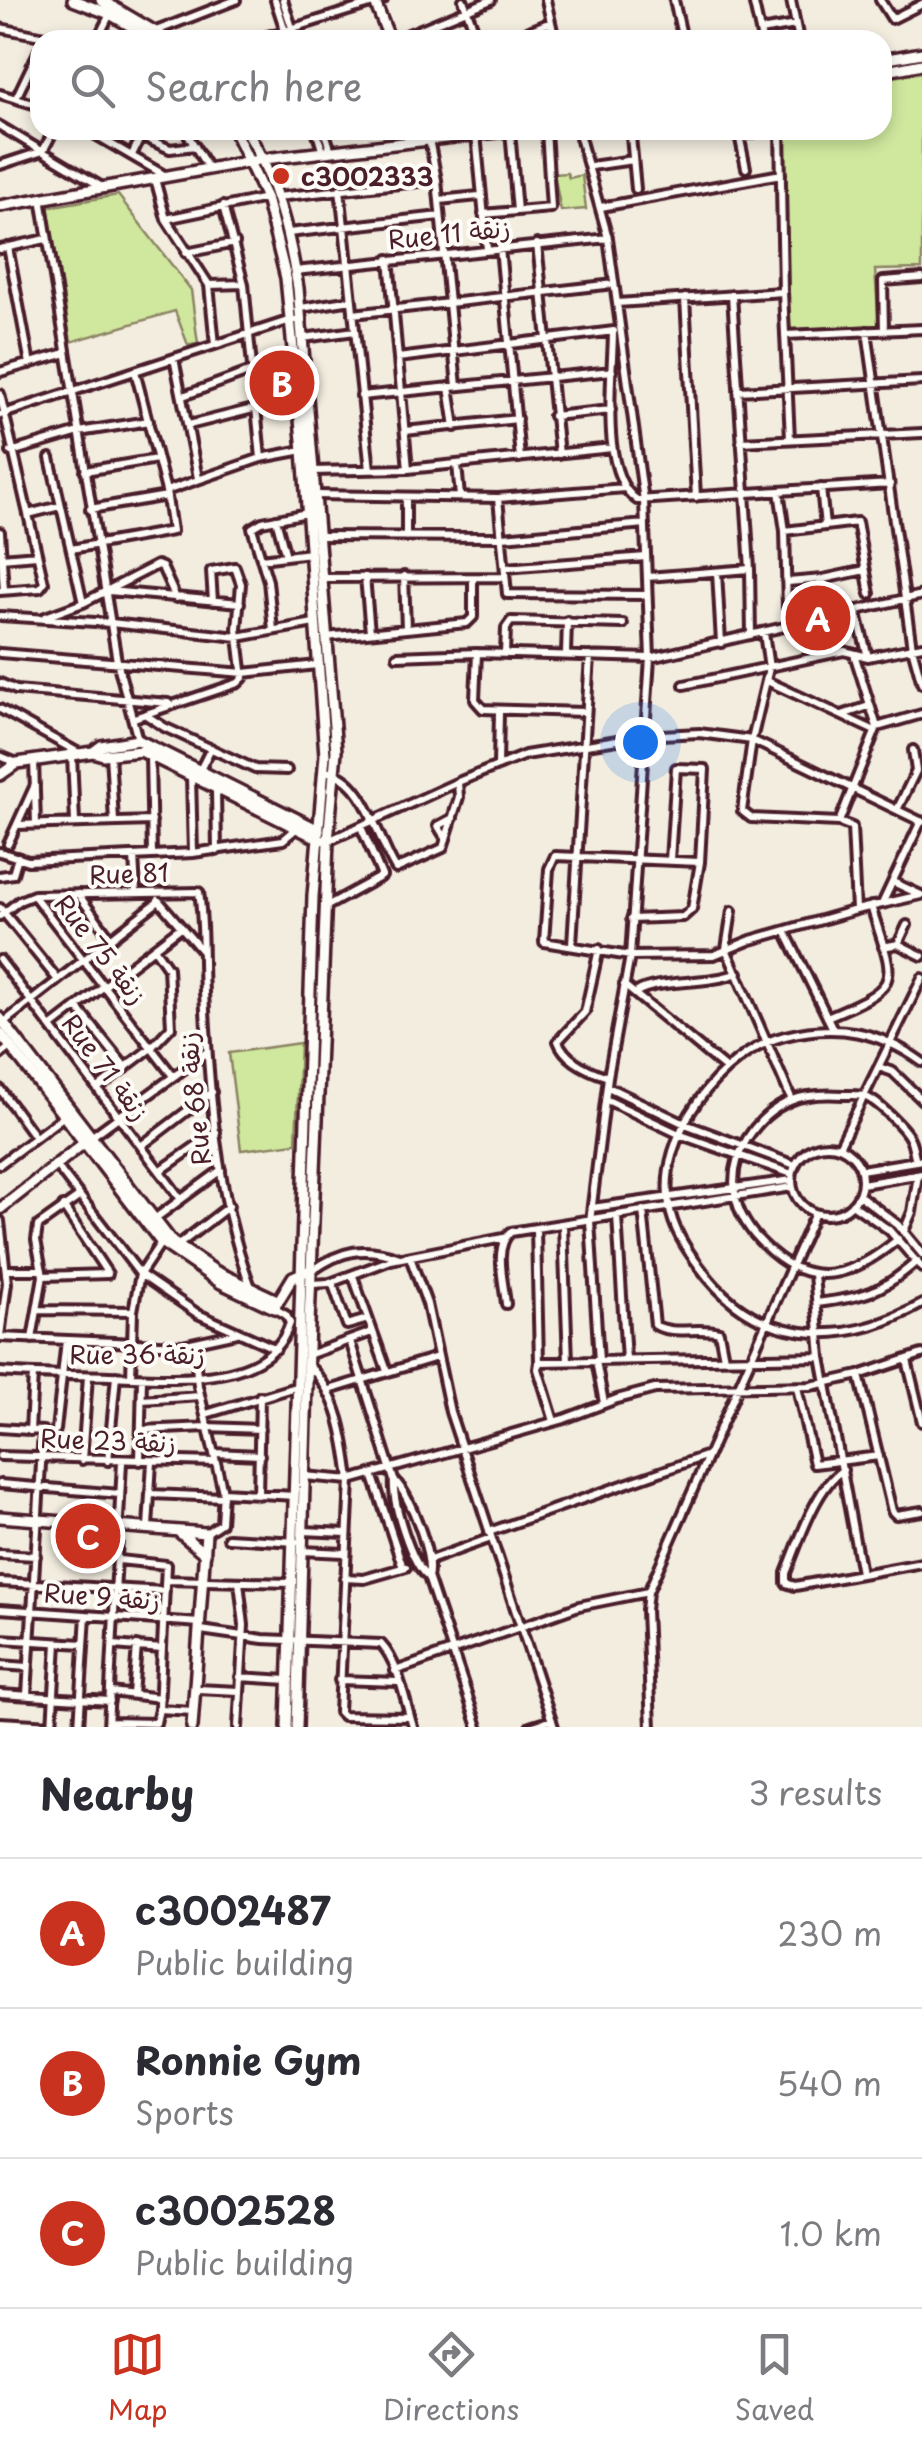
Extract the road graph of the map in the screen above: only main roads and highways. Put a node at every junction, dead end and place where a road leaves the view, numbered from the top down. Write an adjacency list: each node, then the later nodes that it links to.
1 (73, 0): 4 (main road)
2 (100, 0): 4 (main road)
3 (377, 1): 6 (main road)
4 (114, 7): 5 (main road)
5 (148, 30)
6 (388, 30)
7 (922, 53): 8 (main road)
8 (892, 58)
9 (922, 64): 10 (main road)
10 (892, 70)
11 (239, 140): 15 (main road)
12 (252, 140): 14 (main road)
13 (400, 140): 14 (main road)
14 (264, 159): 15 (main road); 16 (main road)
15 (251, 161): 16 (main road); 17 (main road)
16 (271, 198): 18 (main road); 18 (main road)
17 (0, 206)
18 (297, 320): 19 (main road); 19 (main road)
19 (309, 472): 22 (main road); 22 (main road)
20 (143, 749): 21 (main road); 21 (main road); 23 (main road); 23 (main road)
21 (93, 752): 24 (main road)
22 (329, 772): 25 (main road); 26 (main road)
23 (195, 774): 25 (main road); 25 (main road)
24 (0, 775)
25 (317, 834): 26 (main road); 31 (main road)
26 (332, 836): 31 (main road)
27 (1, 1025): 28 (main road); 28 (main road)
28 (88, 1140): 29 (main road); 30 (main road); 30 (main road)
29 (0, 1209)
30 (163, 1238): 32 (main road); 32 (main road)
31 (307, 1271): 32 (main road); 35 (main road); 35 (main road)
32 (252, 1293)
33 (0, 1517): 34 (main road)
34 (176, 1530): 36 (main road); 36 (main road)
35 (300, 1542): 37 (main road); 37 (main road)
36 (205, 1554): 38 (main road)
37 (294, 1640): 39 (main road); 40 (main road)
38 (192, 1727)
39 (287, 1727)
40 (297, 1727)

